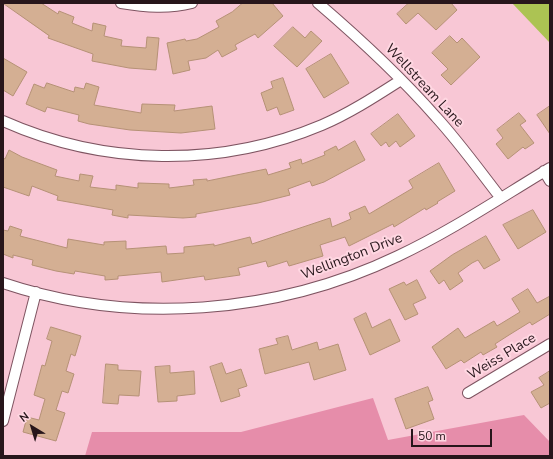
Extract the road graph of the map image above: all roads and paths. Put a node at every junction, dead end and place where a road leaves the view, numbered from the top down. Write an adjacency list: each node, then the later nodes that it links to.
1 (121, 3): 2 (street)
2 (192, 3)
3 (318, 3): 4 (street, Wellstream Lane)
4 (401, 80): 5 (street); 8 (street, Wellstream Lane)
5 (3, 121)
6 (547, 169): 7 (street); 8 (street, Wellington Drive)
7 (550, 181)
8 (500, 197): 10 (street, Wellington Drive)
9 (3, 283): 10 (street, Wellington Drive)
10 (36, 292): 13 (street)
11 (550, 344): 12 (street, Weiss Place)
12 (468, 393)
13 (3, 421)

